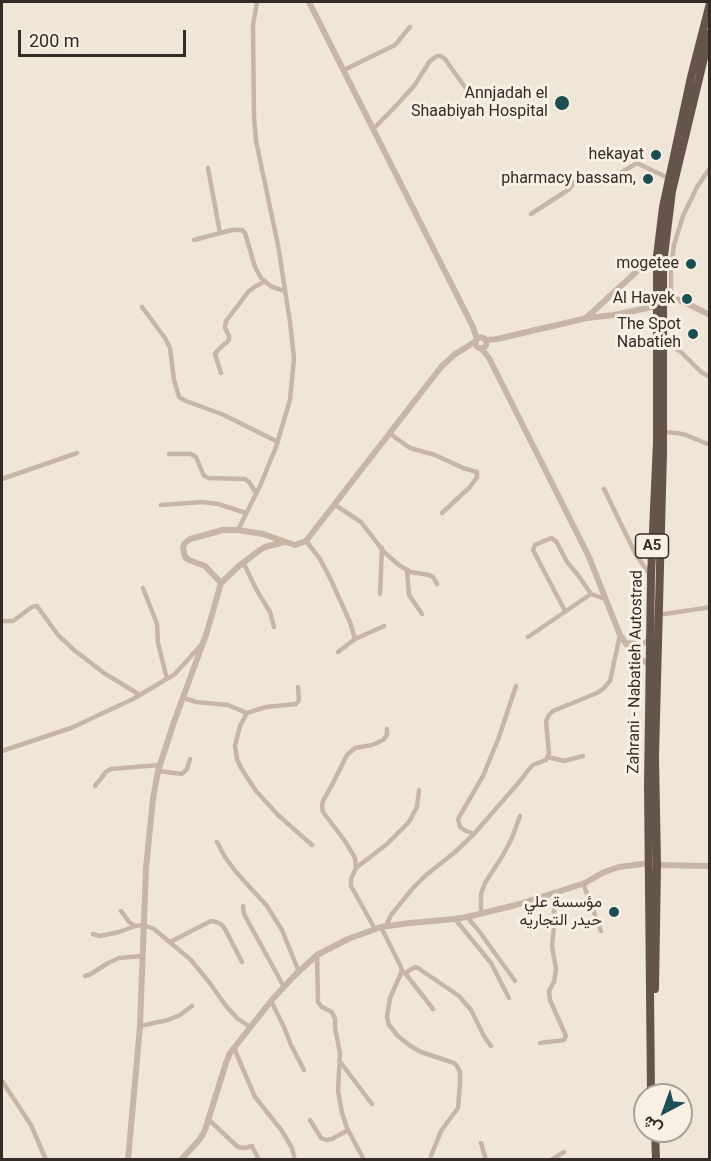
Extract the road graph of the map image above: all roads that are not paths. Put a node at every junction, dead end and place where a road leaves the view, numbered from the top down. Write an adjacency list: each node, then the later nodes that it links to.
1 (257, 2): 17 (street)
2 (309, 2): 6 (street)
3 (710, 3): 11 (highway, Zahrani - Nabatieh Autostrad / A5)
4 (410, 27): 6 (street)
5 (710, 33): 18 (highway, Zahrani - Nabatieh Autostrad / A5)
6 (344, 70): 8 (street)
7 (472, 97): 8 (street)
8 (373, 129): 23 (street)
9 (207, 168): 13 (street)
10 (710, 168): 18 (street)
11 (670, 179): 12 (street); 15 (highway, Zahrani - Nabatieh Autostrad / A5)
12 (531, 214)
13 (220, 233): 14 (street); 16 (street)
14 (194, 240)
15 (657, 256): 19 (highway, Zahrani - Nabatieh Autostrad / A5); 22 (street)
16 (264, 282): 17 (street); 25 (street)
17 (285, 291): 29 (street)
18 (668, 297): 21 (street); 24 (highway, Zahrani - Nabatieh Autostrad / A5)
19 (657, 306): 22 (street); 46 (highway, Zahrani - Nabatieh Autostrad / A5)
20 (142, 307): 29 (street)
21 (710, 315)
22 (587, 318): 23 (street)
23 (482, 343): 28 (street); 52 (street)
24 (664, 345): 26 (street); 27 (highway, Zahrani - Nabatieh Autostrad / A5)
25 (221, 373)
26 (710, 377)
27 (663, 432): 30 (street); 56 (highway, Zahrani - Nabatieh Autostrad / A5)
28 (389, 433): 37 (street); 39 (street)
29 (278, 442): 35 (street)
30 (710, 445)
31 (76, 453): 33 (street)
32 (169, 454): 35 (street)
33 (2, 479)
34 (604, 489): 46 (street)
35 (256, 493): 38 (street)
36 (161, 505): 38 (street)
37 (334, 505): 41 (street); 43 (street)
38 (246, 513): 40 (street)
39 (442, 513)
40 (238, 530): 42 (street); 47 (street)
41 (306, 541): 42 (street); 62 (street)
42 (284, 542): 44 (street)
43 (382, 548): 45 (street); 50 (street)
44 (243, 562): 47 (street); 59 (street)
45 (407, 570): 48 (street); 55 (street)
46 (651, 576): 63 (highway, Zahrani - Nabatieh Autostrad / A5)
47 (221, 583): 64 (street)
48 (437, 584)
49 (143, 588): 68 (street)
50 (380, 594)
51 (591, 594): 52 (street); 54 (street); 54 (street)
52 (605, 599): 60 (street)
53 (710, 607): 56 (street)
54 (565, 611): 61 (street)
55 (422, 614)
56 (658, 615): 75 (highway, Zahrani - Nabatieh Autostrad / A5)
57 (2, 621): 71 (street)
58 (384, 626): 62 (street)
59 (274, 627)
60 (620, 636): 65 (street); 78 (street)
61 (528, 637)
62 (356, 639): 66 (street)
63 (651, 640): 65 (street); 67 (highway, Zahrani - Nabatieh Autostrad / A5)
64 (202, 643): 68 (street); 72 (street)
65 (626, 643): 67 (street)
66 (338, 652)
67 (651, 665): 75 (highway, Zahrani - Nabatieh Autostrad / A5)
68 (167, 679): 71 (street)
69 (516, 686): 84 (street)
70 (298, 687): 73 (street)
71 (140, 694): 76 (street)
72 (183, 698): 73 (street); 80 (street)
73 (247, 713): 86 (street)
74 (387, 729): 89 (street)
75 (652, 738): 87 (highway, Zahrani - Nabatieh Autostrad / A5)
76 (2, 751)
77 (583, 756): 78 (street)
78 (548, 758): 84 (street)
79 (190, 759): 80 (street)
80 (159, 768): 81 (street); 97 (street)
81 (95, 786)
82 (419, 790): 89 (street)
83 (520, 816): 94 (street)
84 (474, 834): 99 (street)
85 (217, 842): 106 (street)
86 (312, 845)
87 (653, 864): 88 (street); 90 (street); 123 (highway, Zahrani - Nabatieh Autostrad / A5)
88 (710, 866)
89 (356, 868): 99 (street)
90 (582, 883): 91 (street); 100 (street)
91 (554, 893): 94 (street); 117 (street)
92 (243, 906): 110 (street)
93 (122, 911): 98 (street)
94 (481, 912): 95 (street)
95 (466, 916): 96 (street); 109 (street)
96 (455, 919): 99 (street); 111 (street)
97 (144, 925): 98 (street); 102 (street); 103 (street)
98 (135, 926): 101 (street)
99 (381, 927): 104 (street); 107 (street)
100 (601, 931)
101 (93, 934)
102 (170, 942): 105 (street); 116 (street)
103 (142, 956): 108 (street); 115 (street)
104 (317, 956): 106 (street); 120 (street)
105 (242, 962)
106 (299, 972): 110 (street)
107 (404, 972): 114 (street); 118 (street); 131 (street)
108 (85, 976)
109 (515, 981)
110 (284, 987): 112 (street)
111 (509, 998)
112 (271, 1001): 116 (street); 121 (street)
113 (192, 1006): 115 (street)
114 (433, 1009)
115 (140, 1026): 133 (street)
116 (250, 1027): 119 (street)
117 (540, 1042)
118 (491, 1046)
119 (234, 1048): 125 (street); 136 (street)
120 (341, 1063): 124 (street); 127 (street)
121 (304, 1070)
122 (2, 1081): 132 (street)
123 (653, 1083)
124 (372, 1104)
125 (208, 1119): 134 (street); 135 (street)
126 (310, 1120): 127 (street)
127 (348, 1130): 137 (street)
128 (481, 1143): 138 (street)
129 (653, 1143): 140 (highway)
130 (564, 1152): 139 (street)
131 (431, 1156)
132 (46, 1160)
133 (128, 1160)
134 (181, 1160)
135 (259, 1160)
136 (295, 1160)
137 (364, 1160)
138 (486, 1160)
139 (551, 1160)
140 (654, 1160)

